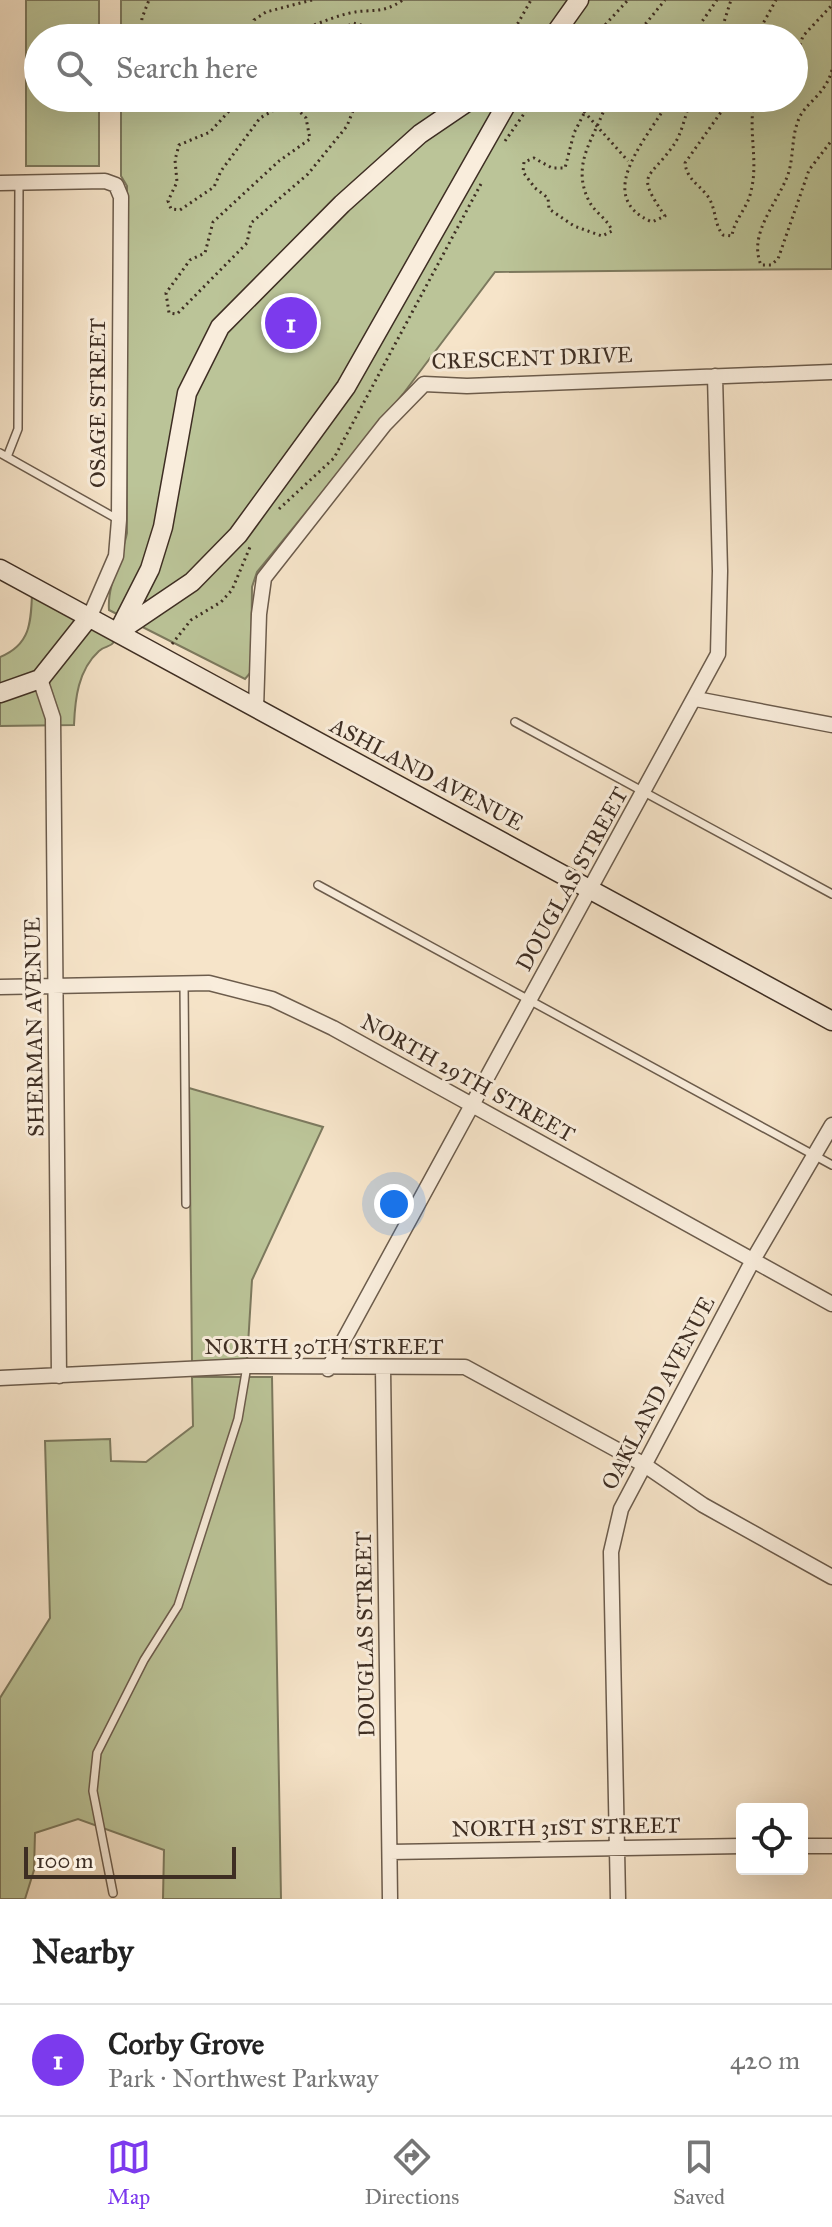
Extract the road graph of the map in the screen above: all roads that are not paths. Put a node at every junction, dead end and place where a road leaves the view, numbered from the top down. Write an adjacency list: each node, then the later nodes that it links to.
1 (579, 0): 2 (street)
2 (562, 24)
3 (452, 112): 13 (street)
4 (502, 112): 13 (street)
5 (0, 183): 6 (street)
6 (19, 183): 9 (lane); 10 (street, OSAGE STREET)
7 (832, 372): 8 (street, CRESCENT DRIVE)
8 (715, 376): 16 (street, DOUGLAS STREET); 17 (street, CRESCENT DRIVE)
9 (4, 455): 10 (lane)
10 (119, 520): 12 (street, OSAGE STREET)
11 (0, 569): 12 (street, ASHLAND AVENUE)
12 (90, 616): 13 (street, ASHLAND AVENUE); 14 (street)
13 (118, 632): 17 (street, ASHLAND AVENUE)
14 (40, 679): 15 (street); 25 (street, SHERMAN AVENUE)
15 (0, 693)
16 (696, 699): 19 (street); 20 (street, DOUGLAS STREET)
17 (256, 709): 22 (street, ASHLAND AVENUE)
18 (515, 722): 20 (lane)
19 (832, 725)
20 (644, 793): 22 (street, DOUGLAS STREET); 23 (lane)
21 (318, 885): 27 (lane)
22 (591, 888): 27 (street, DOUGLAS STREET); 28 (street, ASHLAND AVENUE)
23 (832, 894)
24 (184, 982): 25 (street, NORTH 29TH STREET); 29 (street, NORTH 29TH STREET); 33 (lane)
25 (55, 984): 26 (street, NORTH 29TH STREET); 39 (street, SHERMAN AVENUE)
26 (0, 987)
27 (530, 1001): 29 (street, DOUGLAS STREET); 31 (lane)
28 (832, 1021)
29 (472, 1105): 34 (street, NORTH 29TH STREET); 38 (street, DOUGLAS STREET)
30 (832, 1125): 31 (street, OAKLAND AVENUE)
31 (816, 1155): 32 (lane); 34 (street, OAKLAND AVENUE)
32 (832, 1165)
33 (186, 1204)
34 (753, 1260): 35 (street, NORTH 29TH STREET); 41 (street, OAKLAND AVENUE)
35 (832, 1304)
36 (247, 1366): 38 (street, NORTH 30TH STREET); 39 (street, NORTH 30TH STREET); 48 (lane)
37 (383, 1368): 38 (street, NORTH 30TH STREET); 41 (street, NORTH 30TH STREET); 47 (street, DOUGLAS STREET)
38 (328, 1369)
39 (59, 1376): 40 (street, NORTH 30TH STREET)
40 (0, 1378)
41 (643, 1464): 42 (street, NORTH 30TH STREET); 46 (street, OAKLAND AVENUE)
42 (832, 1577)
43 (736, 1846): 46 (street, NORTH 31ST STREET)
44 (808, 1846): 45 (street)
45 (832, 1846)
46 (617, 1847): 47 (street, NORTH 31ST STREET); 50 (street, OAKLAND AVENUE)
47 (390, 1852): 49 (street, DOUGLAS STREET)
48 (113, 1893)
49 (390, 1899)
50 (618, 1899)

